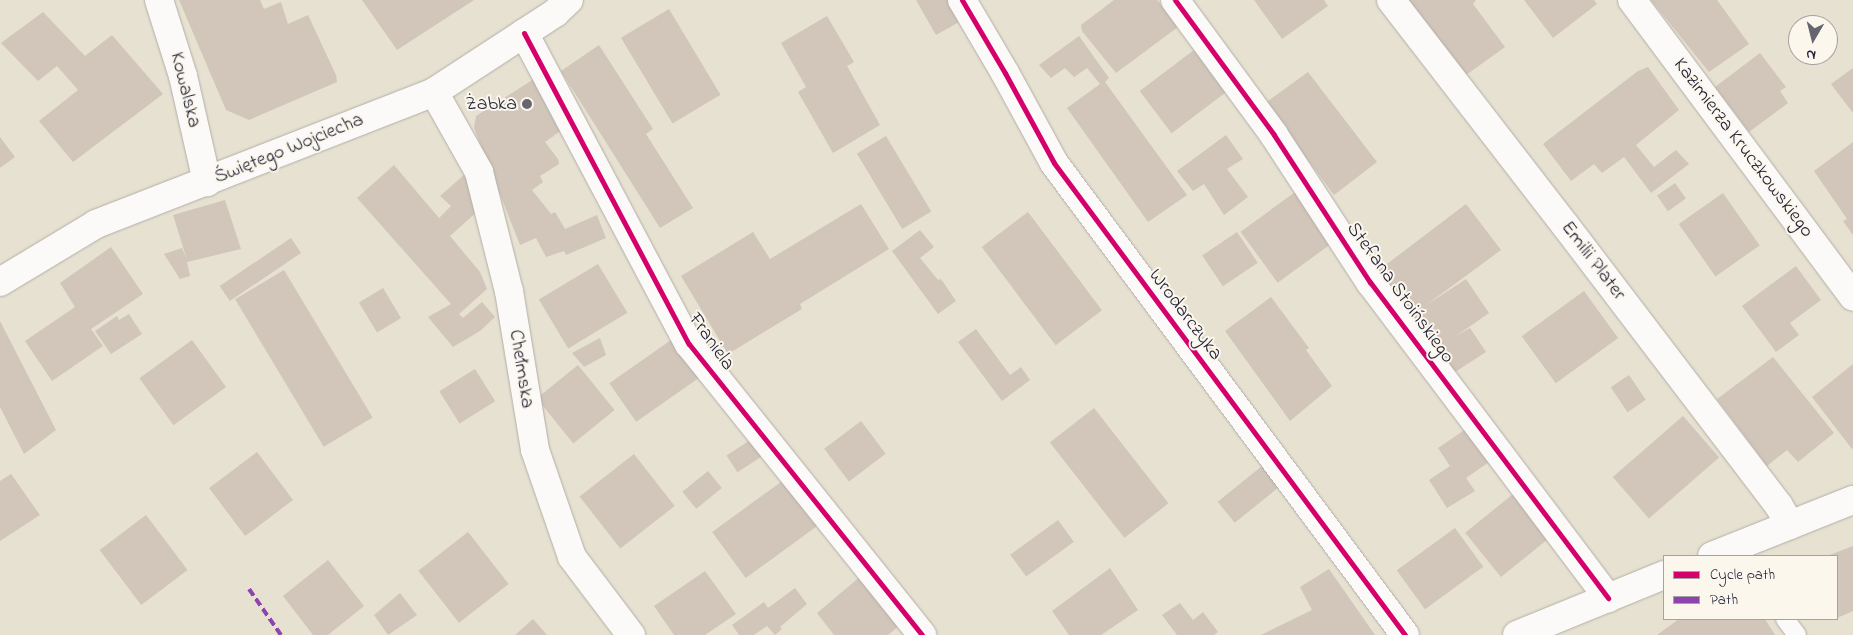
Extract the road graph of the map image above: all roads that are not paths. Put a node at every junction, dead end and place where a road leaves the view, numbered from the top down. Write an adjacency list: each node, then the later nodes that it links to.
1 (159, 0): 9 (street, Kowalska)
2 (569, 0): 7 (street, Świętego Wojciecha)
3 (962, 0): 20 (street, Wrodarczyka)
4 (1175, 0): 16 (street, Stefana Stoińskiego)
5 (1390, 0): 13 (street, Emilii Plater)
6 (1632, 0): 11 (street, Kazimierza Kruczkowskiego)
7 (524, 33): 8 (street, Świętego Wojciecha); 19 (street, Franiela)
8 (434, 92): 9 (street, Świętego Wojciecha); 18 (street, Chełmska)
9 (207, 182): 10 (street, Świętego Wojciecha)
10 (1, 280)
11 (1853, 297)
12 (1853, 500): 13 (street)
13 (1790, 525): 14 (street)
14 (1728, 553)
15 (1663, 575): 16 (street)
16 (1608, 598): 21 (street)
17 (1786, 620): 22 (lane)
18 (631, 635)
19 (922, 635)
20 (1405, 635)
21 (1517, 635)
22 (1797, 635)

